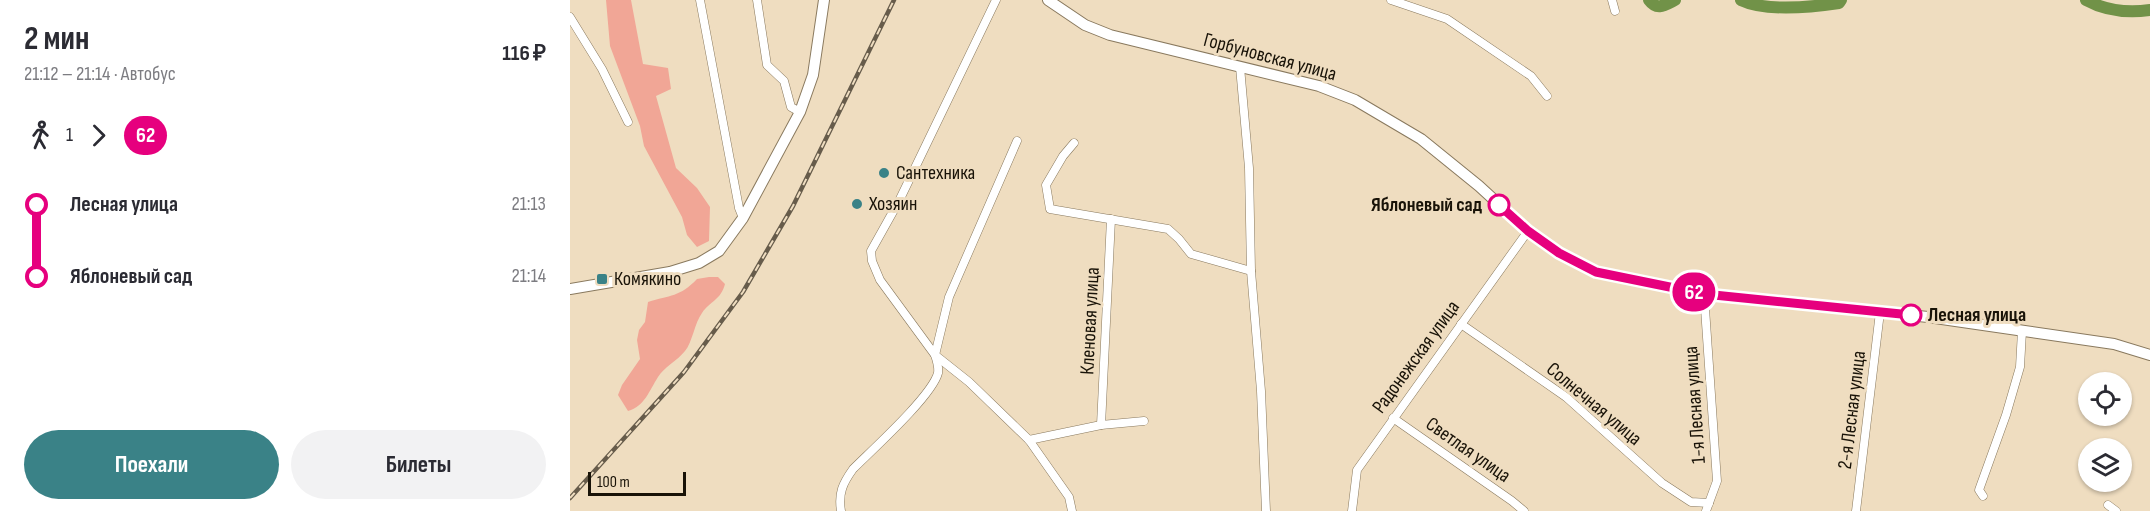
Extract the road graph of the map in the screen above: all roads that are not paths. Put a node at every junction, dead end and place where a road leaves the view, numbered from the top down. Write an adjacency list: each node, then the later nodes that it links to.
1 (700, 0): 16 (street)
2 (757, 0): 12 (street)
3 (824, 0): 12 (main road)
4 (996, 0): 25 (street)
5 (1048, 0): 10 (main road, Горбуновская улица)
6 (1391, 0): 11 (street)
7 (1612, 0): 8 (street)
8 (1615, 11)
9 (570, 17): 13 (street)
10 (1240, 67): 18 (main road, Горбуновская улица); 19 (street)
11 (1547, 96)
12 (800, 112): 16 (main road)
13 (628, 122)
14 (1017, 141): 25 (street)
15 (1074, 143): 17 (street)
16 (743, 218): 20 (main road)
17 (1111, 219): 19 (street); 29 (street, Кленовая улица)
18 (1528, 231): 21 (main road, Горбуновская улица); 23 (street, Радонежская улица)
19 (1251, 271): 36 (street)
20 (570, 289)
21 (1704, 294): 22 (main road, Горбуновская улица); 33 (street, 1-я Лесная улица)
22 (1880, 312): 24 (main road, Горбуновская улица); 39 (street, 2-я Лесная улица)
23 (1461, 324): 27 (street, Радонежская улица); 33 (street, Солнечная улица)
24 (2022, 331): 26 (main road, Горбуновская улица); 31 (street)
25 (935, 355): 30 (street); 34 (street)
26 (2150, 355)
27 (1393, 418): 37 (street, Радонежская улица); 38 (street, Светлая улица)
28 (1144, 422): 29 (street)
29 (1101, 425): 30 (street)
30 (1029, 440): 35 (street)
31 (1983, 496)
32 (2108, 505): 40 (street)
33 (1707, 507)
34 (839, 509)
35 (1072, 511)
36 (1266, 511)
37 (1352, 511)
38 (1524, 511)
39 (1856, 511)
40 (2116, 511)

